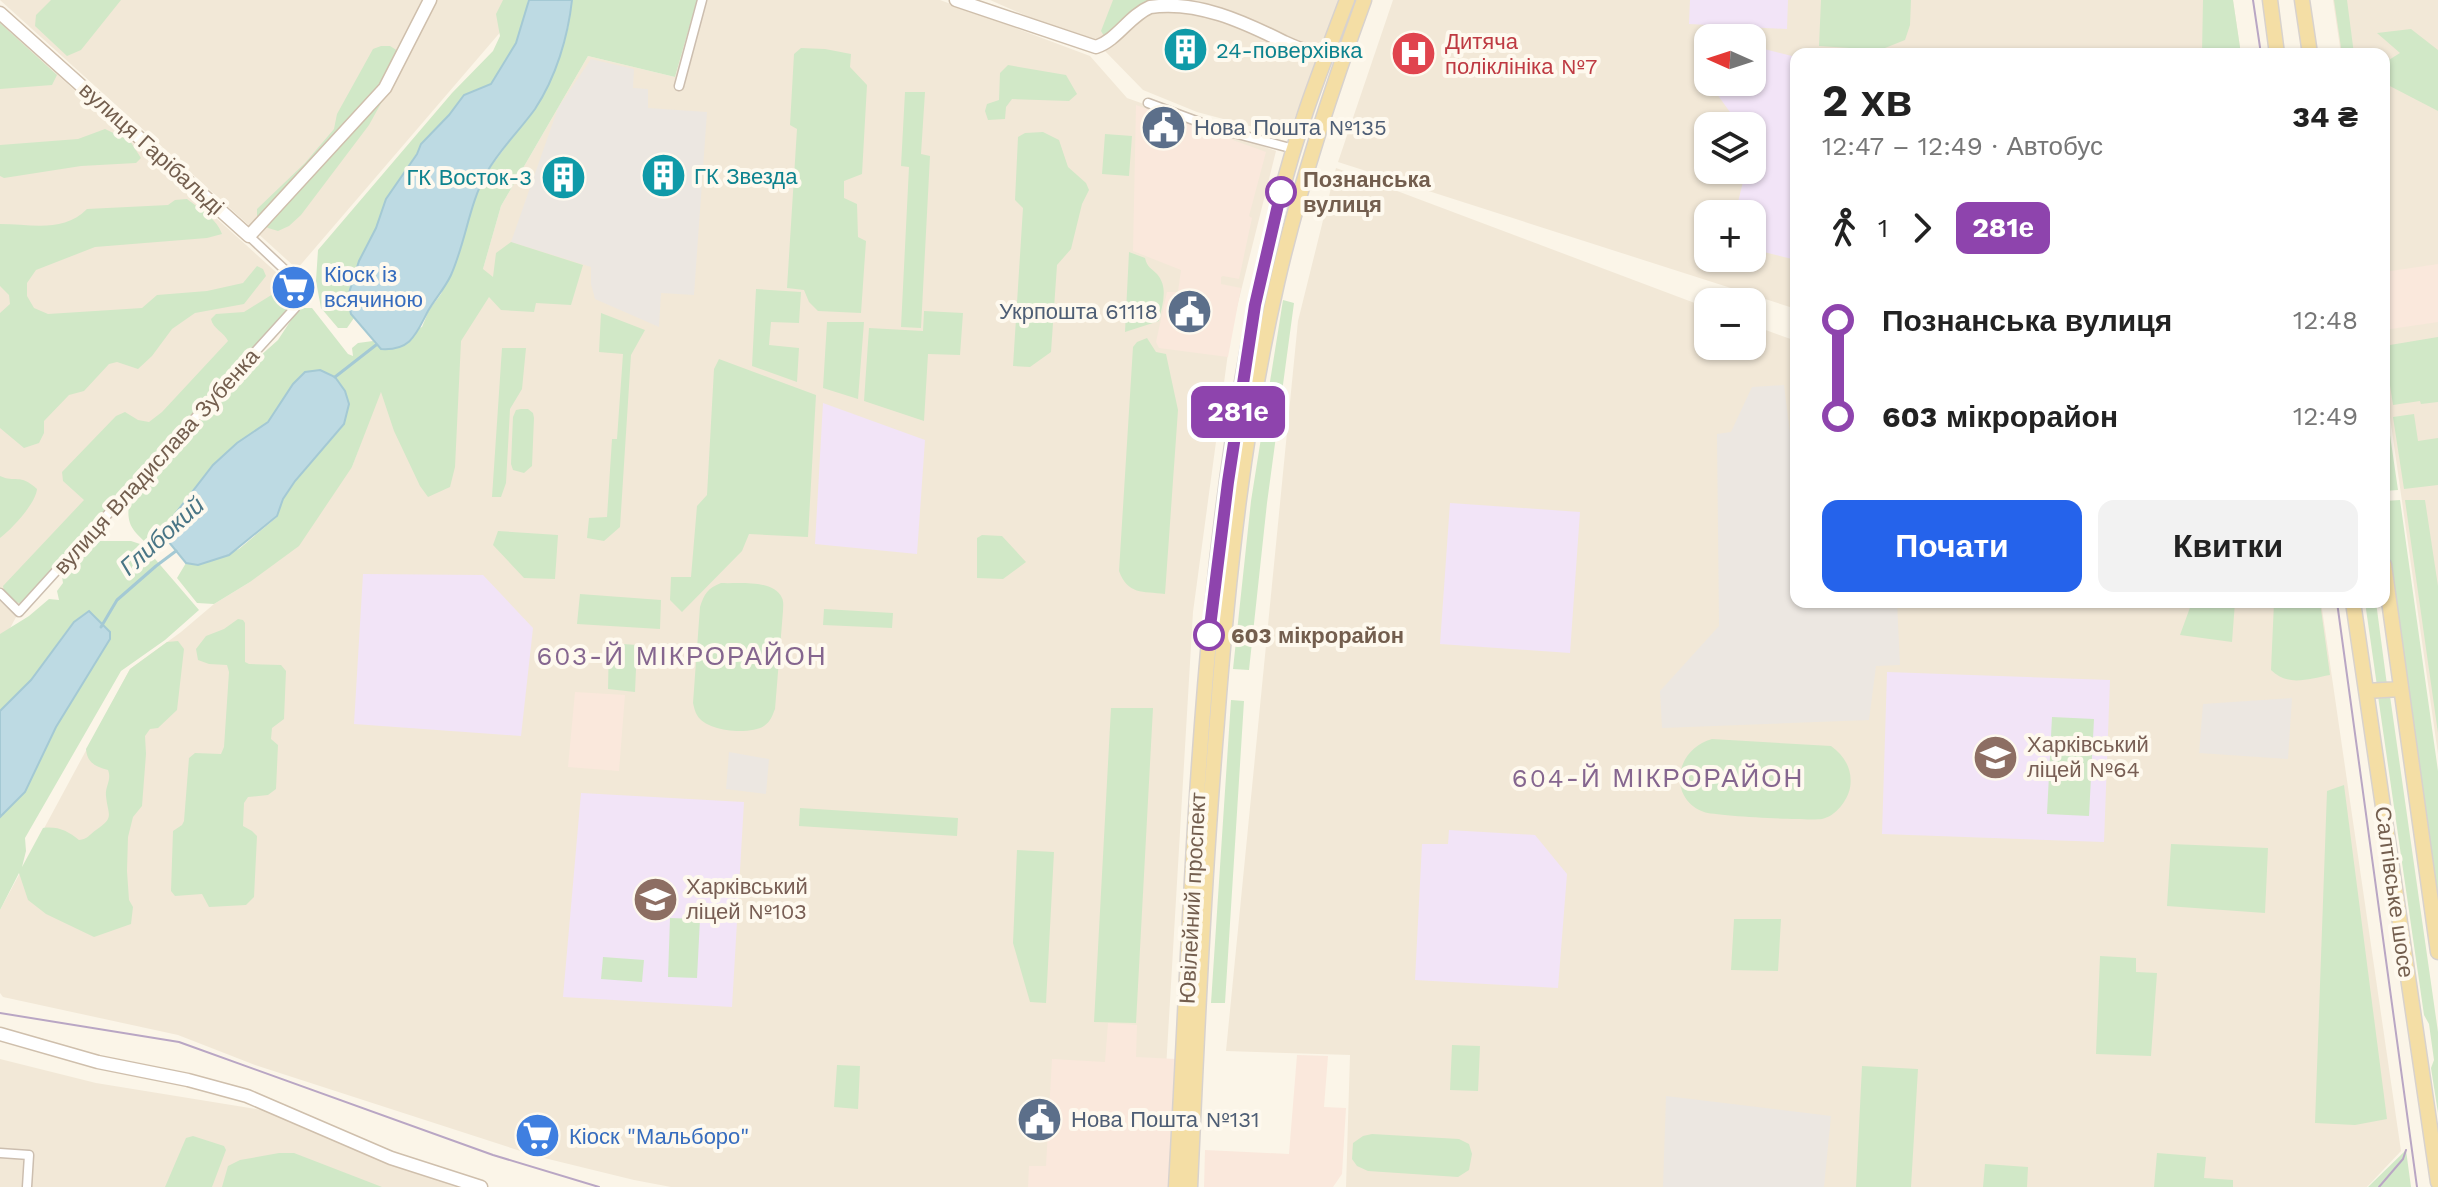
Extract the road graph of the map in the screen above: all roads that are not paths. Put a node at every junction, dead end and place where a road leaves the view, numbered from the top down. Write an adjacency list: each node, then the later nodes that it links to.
1 (430, 0): 15 (street)
2 (702, 0): 12 (street)
3 (956, 0): 11 (street)
4 (1347, 0): 11 (main road, Ювілейний проспект)
5 (1364, 0): 17 (main road, Ювілейний проспект)
6 (2270, 0): 9 (main road)
7 (2302, 0): 10 (main road)
8 (0, 13): 15 (street, вулиця Гарібальді)
9 (2276, 48)
10 (2309, 48)
11 (1325, 58): 14 (main road, Ювілейний проспект)
12 (679, 86)
13 (1148, 103): 14 (street)
14 (1294, 149): 16 (main road, Ювілейний проспект)
15 (249, 236): 18 (street, вулиця Гарібальді)
16 (1261, 278): 17 (main road); 22 (main road, Ювілейний проспект)
17 (1277, 281): 22 (main road, Ювілейний проспект)
18 (302, 286): 19 (street, вулиця Владислава Зубенка)
19 (0, 593)
20 (2354, 608): 24 (main road, Салтівське шосе)
21 (2390, 608): 23 (main road, Салтівське шосе)
22 (1218, 609): 25 (main road, Ювілейний проспект)
23 (2401, 689): 24 (main road); 26 (main road, Салтівське шосе)
24 (2366, 691): 29 (main road, Салтівське шосе)
25 (1208, 742): 32 (main road, Ювілейний проспект); 33 (main road, Ювілейний проспект)
26 (2438, 952)
27 (0, 1034): 31 (street)
28 (0, 1153): 30 (street)
29 (2438, 1182)
30 (27, 1187)
31 (481, 1187)
32 (1176, 1187)
33 (1190, 1187)

